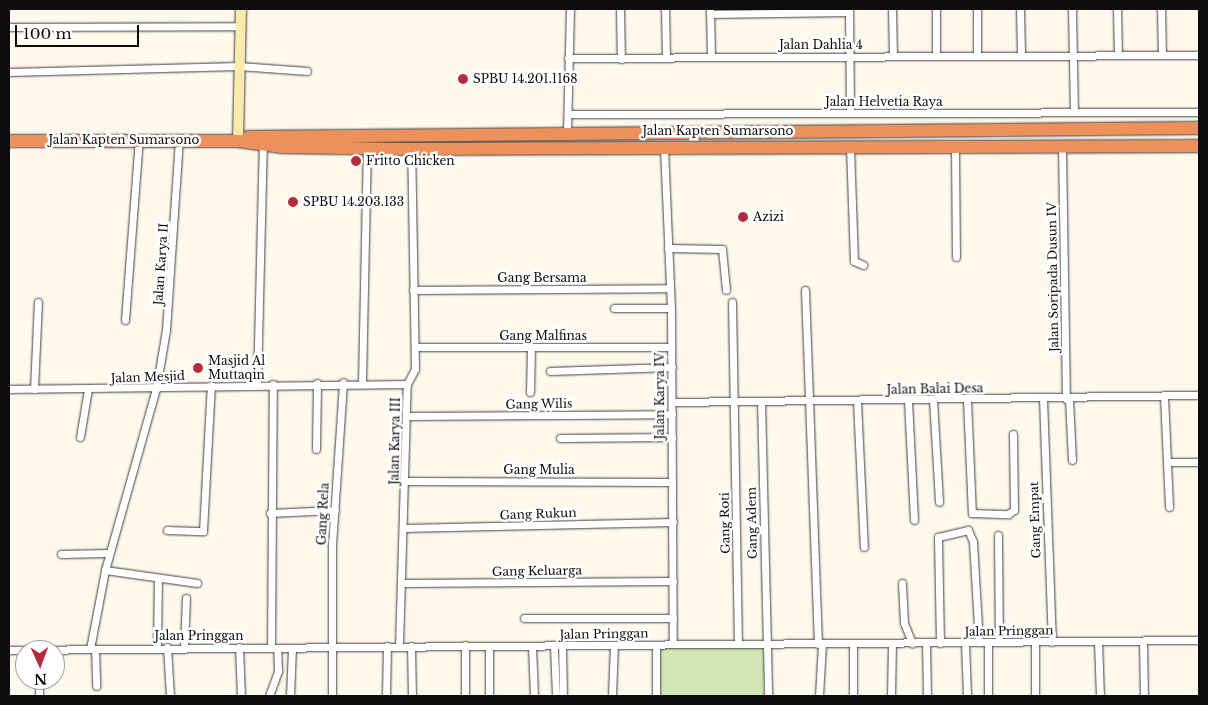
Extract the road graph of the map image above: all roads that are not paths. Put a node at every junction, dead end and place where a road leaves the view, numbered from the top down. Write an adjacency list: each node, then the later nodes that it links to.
1 (241, 9): 16 (street)
2 (570, 9): 28 (street)
3 (620, 9): 30 (street)
4 (665, 9): 29 (street)
5 (892, 9): 24 (street)
6 (936, 9): 25 (street)
7 (977, 9): 26 (street)
8 (1020, 9): 18 (street)
9 (1072, 9): 19 (street)
10 (1117, 9): 20 (street)
11 (1161, 9): 21 (street)
12 (849, 10): 15 (street); 23 (street)
13 (710, 11): 14 (street); 27 (street)
14 (755, 11): 15 (street)
15 (800, 11)
16 (240, 26): 17 (street); 31 (street)
17 (9, 27)
18 (1020, 54): 19 (street, Jalan Dahlia 4); 26 (street, Jalan Dahlia 4)
19 (1073, 55): 20 (street, Jalan Dahlia 4); 34 (street)
20 (1118, 55): 21 (street, Jalan Dahlia 4)
21 (1162, 55): 22 (street, Jalan Dahlia 4)
22 (1199, 55)
23 (849, 56): 24 (street, Jalan Dahlia 4); 27 (street, Jalan Dahlia 4); 36 (street)
24 (893, 56): 25 (street, Jalan Dahlia 4)
25 (936, 56): 26 (street, Jalan Dahlia 4)
26 (977, 56)
27 (711, 57): 29 (street, Jalan Dahlia 4)
28 (568, 58): 30 (street, Jalan Dahlia 4); 37 (street)
29 (666, 58): 30 (street, Jalan Dahlia 4)
30 (621, 59)
31 (239, 66): 32 (street); 33 (street); 44 (street)
32 (307, 71)
33 (9, 72)
34 (1074, 112): 35 (street, Jalan Helvetia Raya); 36 (street, Jalan Helvetia Raya)
35 (1199, 112)
36 (850, 113): 37 (street, Jalan Helvetia Raya)
37 (568, 114): 40 (street)
38 (1152, 128): 39 (highway, Jalan Kapten Sumarsono); 40 (highway, Jalan Kapten Sumarsono); 47 (highway)
39 (1199, 128)
40 (567, 132): 44 (highway, Jalan Kapten Sumarsono)
41 (139, 140): 42 (highway, Jalan Kapten Sumarsono); 43 (highway, Jalan Kapten Sumarsono); 65 (street)
42 (179, 140): 44 (highway, Jalan Kapten Sumarsono); 81 (street, Jalan Karya II)
43 (9, 141)
44 (238, 141): 45 (highway, Jalan Kapten Sumarsono)
45 (263, 146): 48 (highway, Jalan Kapten Sumarsono); 74 (street)
46 (1199, 146): 47 (highway, Jalan Kapten Sumarsono)
47 (1153, 147): 53 (highway, Jalan Kapten Sumarsono)
48 (367, 148): 52 (highway, Jalan Kapten Sumarsono); 72 (street)
49 (664, 148): 50 (highway, Jalan Kapten Sumarsono); 52 (highway, Jalan Kapten Sumarsono); 54 (street, Jalan Karya IV)
50 (850, 148): 51 (highway, Jalan Kapten Sumarsono); 56 (street)
51 (956, 148): 53 (highway, Jalan Kapten Sumarsono); 55 (street)
52 (411, 149): 58 (street, Jalan Karya III)
53 (1062, 151): 86 (street, Jalan Soripada Dusun IV)
54 (668, 248): 57 (street, Jalan Karya IV); 59 (street)
55 (956, 257)
56 (862, 265)
57 (670, 288): 58 (street, Gang Bersama); 64 (street, Jalan Karya IV)
58 (413, 290): 66 (street, Jalan Karya III)
59 (726, 290)
60 (805, 290): 94 (street)
61 (38, 302): 79 (street)
62 (732, 302): 89 (street, Gang Roti)
63 (614, 308): 64 (street)
64 (671, 308): 68 (street, Jalan Karya IV)
65 (125, 320)
66 (415, 347): 67 (street, Gang Malfinas); 76 (street, Jalan Karya III)
67 (531, 347): 68 (street, Gang Malfinas); 82 (street)
68 (671, 347): 69 (street, Jalan Karya IV)
69 (672, 367): 70 (street); 93 (street, Jalan Karya IV)
70 (550, 371)
71 (343, 382): 72 (street, Jalan Mesjid); 73 (street, Jalan Mesjid); 109 (street, Gang Rela)
72 (362, 382): 76 (street, Jalan Mesjid)
73 (317, 383): 75 (street, Jalan Mesjid); 101 (street)
74 (257, 384): 75 (street, Jalan Mesjid); 77 (street, Jalan Mesjid)
75 (273, 384): 110 (street)
76 (407, 384): 96 (street, Jalan Karya III)
77 (211, 385): 81 (street, Jalan Mesjid); 114 (street)
78 (9, 389): 79 (street, Jalan Mesjid)
79 (34, 389): 80 (street, Jalan Mesjid)
80 (88, 389): 81 (street, Jalan Mesjid); 98 (street)
81 (156, 389): 117 (street, Jalan Karya II)
82 (530, 392)
83 (1199, 395): 84 (street, Jalan Balai Desa)
84 (1164, 396): 86 (street, Jalan Balai Desa); 103 (street)
85 (1043, 398): 86 (street, Jalan Balai Desa); 88 (street, Jalan Balai Desa); 135 (street, Gang Empat)
86 (1068, 399): 102 (street, Jalan Soripada Dusun IV)
87 (933, 400): 88 (street, Jalan Balai Desa); 92 (street, Jalan Balai Desa); 107 (street)
88 (967, 400): 97 (street)
89 (734, 401): 90 (street, Jalan Balai Desa); 93 (street, Jalan Balai Desa); 143 (street, Gang Roti)
90 (761, 401): 94 (street, Jalan Balai Desa); 144 (street, Gang Adem)
91 (857, 401): 92 (street, Jalan Balai Desa); 94 (street, Jalan Balai Desa); 116 (street)
92 (908, 401): 111 (street)
93 (672, 402): 95 (street, Jalan Karya IV)
94 (808, 402): 145 (street)
95 (672, 414): 96 (street, Gang Wilis); 99 (street, Jalan Karya IV)
96 (407, 416): 105 (street, Jalan Karya III)
97 (1013, 434)
98 (80, 437)
99 (672, 437): 100 (street); 106 (street, Jalan Karya IV)
100 (560, 438)
101 (316, 449)
102 (1072, 460)
103 (1168, 462): 104 (street); 108 (street)
104 (1199, 462)
105 (406, 481): 106 (street, Gang Mulia); 113 (street, Jalan Karya III)
106 (672, 482): 112 (street, Jalan Karya IV)
107 (939, 502)
108 (1168, 506)
109 (334, 510): 110 (street); 161 (street, Gang Rela)
110 (270, 512): 160 (street)
111 (914, 520)
112 (672, 522): 113 (street, Gang Rukun); 121 (street, Jalan Karya IV)
113 (404, 528): 123 (street, Jalan Karya III)
114 (167, 530)
115 (998, 535): 133 (street)
116 (864, 547)
117 (110, 553): 118 (street); 119 (street, Jalan Karya II)
118 (62, 554)
119 (105, 570): 120 (street); 163 (street, Jalan Karya II)
120 (158, 578): 122 (street); 156 (street)
121 (673, 580): 123 (street, Gang Keluarga); 127 (street, Jalan Karya IV)
122 (197, 583)
123 (402, 583): 149 (street, Jalan Karya III)
124 (902, 583): 138 (street)
125 (186, 598): 158 (street)
126 (524, 618): 127 (street)
127 (673, 618): 142 (street, Jalan Karya IV)
128 (1199, 640): 129 (street, Jalan Pringgan)
129 (1143, 641): 136 (street, Jalan Pringgan); 189 (street)
130 (966, 642): 131 (street, Jalan Pringgan); 140 (street, Jalan Pringgan); 185 (street)
131 (979, 642): 132 (street, Jalan Pringgan); 140 (street)
132 (988, 642): 133 (street, Jalan Pringgan); 186 (street)
133 (999, 642): 134 (street, Jalan Pringgan)
134 (1035, 642): 135 (street, Jalan Pringgan); 187 (street)
135 (1052, 642): 136 (street, Jalan Pringgan)
136 (1098, 642): 188 (street)
137 (892, 643): 138 (street, Jalan Pringgan); 146 (street, Jalan Pringgan); 183 (street)
138 (912, 643): 139 (street, Jalan Pringgan)
139 (926, 643): 140 (street, Jalan Pringgan); 184 (street)
140 (940, 643)
141 (656, 644): 142 (street, Jalan Pringgan); 147 (street, Jalan Pringgan); 179 (street)
142 (673, 644): 143 (street, Jalan Pringgan)
143 (738, 644): 144 (street, Jalan Pringgan)
144 (766, 644): 145 (street, Jalan Pringgan); 180 (street, Gang Adem)
145 (820, 644): 146 (street, Jalan Pringgan); 181 (street)
146 (853, 644): 182 (street)
147 (614, 645): 155 (street, Jalan Pringgan); 178 (street)
148 (386, 646): 149 (street, Jalan Pringgan); 161 (street, Jalan Pringgan); 171 (street)
149 (399, 646): 150 (street, Jalan Pringgan)
150 (411, 646): 151 (street, Jalan Pringgan); 172 (street)
151 (465, 646): 152 (street, Jalan Pringgan); 173 (street)
152 (489, 646): 153 (street, Jalan Pringgan); 174 (street)
153 (532, 646): 154 (street, Jalan Pringgan); 175 (street)
154 (554, 646): 155 (street, Jalan Pringgan); 176 (street)
155 (562, 646): 177 (street)
156 (157, 647): 157 (street, Jalan Pringgan); 163 (street, Jalan Pringgan)
157 (167, 647): 158 (street, Jalan Pringgan); 166 (street)
158 (184, 647): 159 (street, Jalan Pringgan)
159 (240, 647): 160 (street, Jalan Pringgan); 167 (street)
160 (274, 648): 164 (street, Jalan Pringgan); 168 (street)
161 (332, 648): 164 (street, Jalan Pringgan); 170 (street, Gang Rela)
162 (65, 649): 163 (street, Jalan Pringgan)
163 (92, 649): 165 (street, Jalan Karya II)
164 (292, 649): 169 (street)
165 (96, 686)
166 (170, 696)
167 (241, 696)
168 (269, 696)
169 (290, 696)
170 (332, 696)
171 (386, 696)
172 (412, 696)
173 (464, 696)
174 (489, 696)
175 (534, 696)
176 (556, 696)
177 (563, 696)
178 (612, 696)
179 (656, 696)
180 (768, 696)
181 (819, 696)
182 (853, 696)
183 (891, 696)
184 (927, 696)
185 (967, 696)
186 (988, 696)
187 (1036, 696)
188 (1100, 696)
189 (1144, 696)

